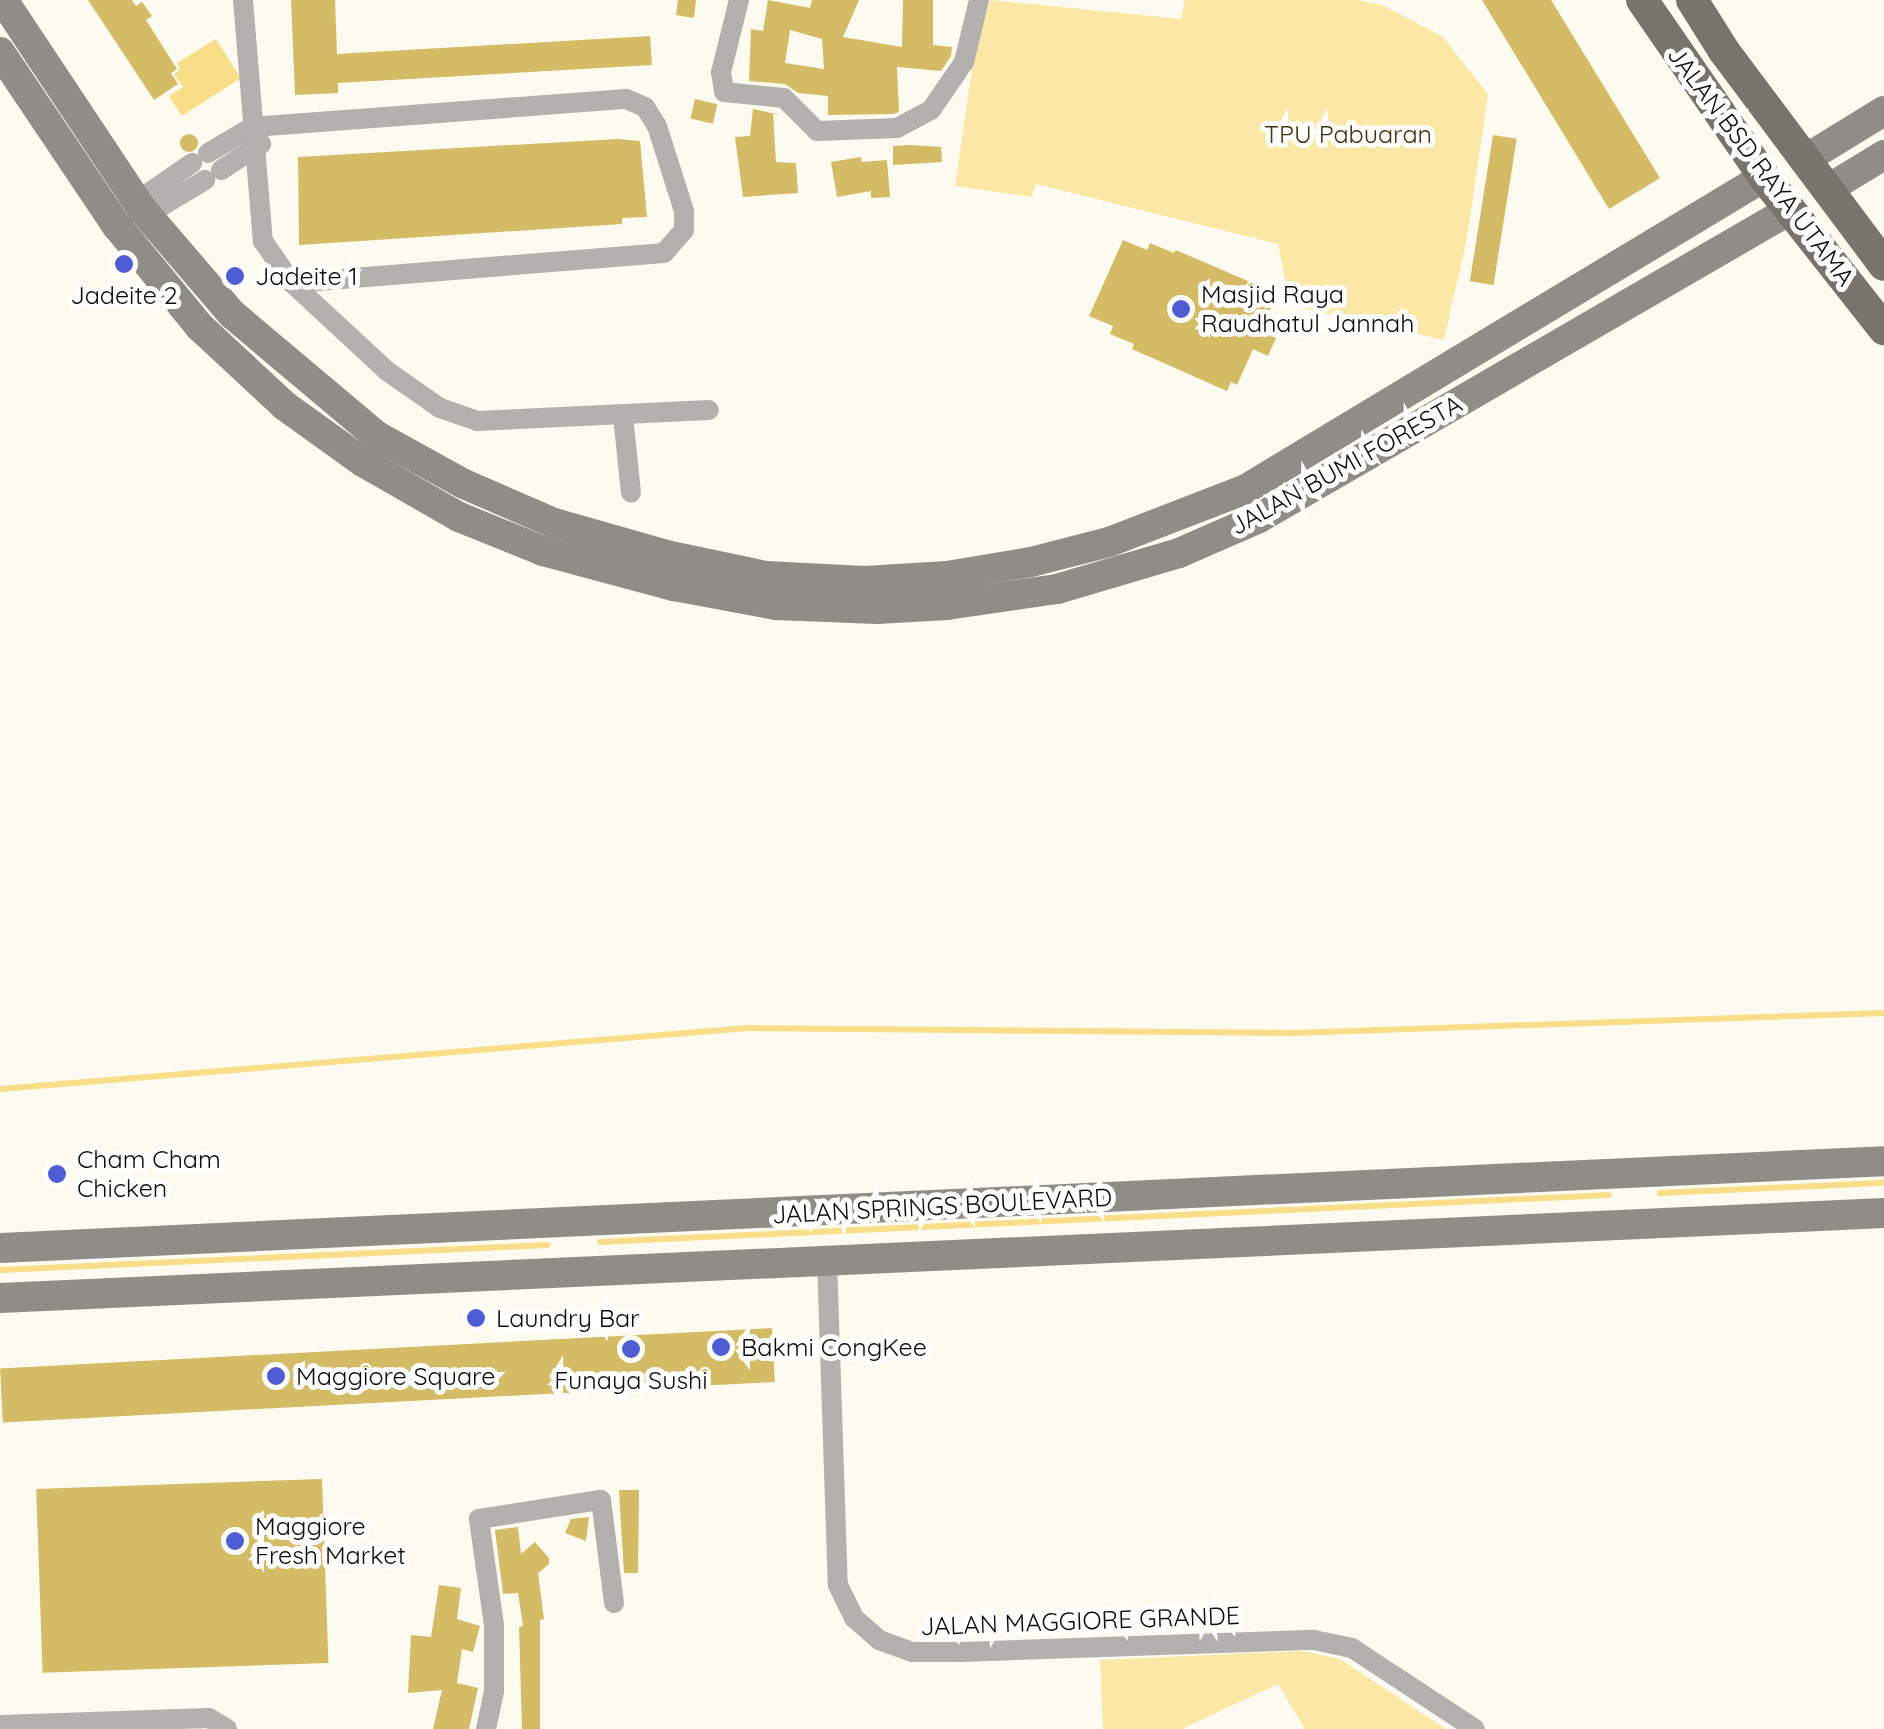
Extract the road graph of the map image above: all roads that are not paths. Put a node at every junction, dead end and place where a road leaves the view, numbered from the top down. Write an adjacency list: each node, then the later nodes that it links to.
1 (4, 0): 18 (main road, JALAN BUMI FORESTA)
2 (243, 0): 10 (street)
3 (739, 0): 4 (street)
4 (979, 0)
5 (1642, 0): 15 (main road, JALAN BSD RAYA UTAMA)
6 (1692, 0): 13 (main road, JALAN BSD RAYA UTAMA)
7 (0, 52): 18 (main road, JALAN BUMI FORESTA)
8 (1884, 110): 13 (main road)
9 (287, 125): 10 (street); 11 (street); 20 (street)
10 (252, 127): 11 (street); 14 (street)
11 (254, 150): 14 (street); 20 (street)
12 (1884, 155): 16 (main road)
13 (1804, 160): 16 (main road, JALAN BSD RAYA UTAMA)
14 (206, 166): 18 (street)
15 (1764, 177): 17 (main road, JALAN BSD RAYA UTAMA); 24 (main road, JALAN BUMI FORESTA)
16 (1828, 189): 19 (main road, JALAN BSD RAYA UTAMA)
17 (1790, 210): 21 (main road, JALAN BSD RAYA UTAMA); 25 (main road, JALAN BUMI FORESTA)
18 (136, 212): 24 (main road, JALAN BUMI FORESTA); 25 (main road, JALAN BUMI FORESTA)
19 (1884, 265)
20 (292, 283): 23 (street)
21 (1884, 329)
22 (710, 410): 23 (street)
23 (623, 416): 26 (street)
24 (1334, 436): 25 (main road)
25 (1352, 464)
26 (631, 494)
27 (1884, 1161): 28 (main road, JALAN SPRINGS BOULEVARD)
28 (1634, 1172): 30 (main road); 31 (main road, JALAN SPRINGS BOULEVARD)
29 (1884, 1213): 30 (main road, JALAN SPRINGS BOULEVARD)
30 (1637, 1223): 33 (main road, JALAN SPRINGS BOULEVARD)
31 (571, 1224): 32 (main road, JALAN SPRINGS BOULEVARD); 34 (main road)
32 (0, 1248)
33 (826, 1260): 34 (main road, JALAN SPRINGS BOULEVARD); 40 (street, JALAN MAGGIORE GRANDE)
34 (575, 1271): 35 (main road, JALAN SPRINGS BOULEVARD)
35 (0, 1298)
36 (614, 1602): 39 (street)
37 (0, 1725): 38 (street)
38 (227, 1729)
39 (486, 1729)
40 (1475, 1729)

